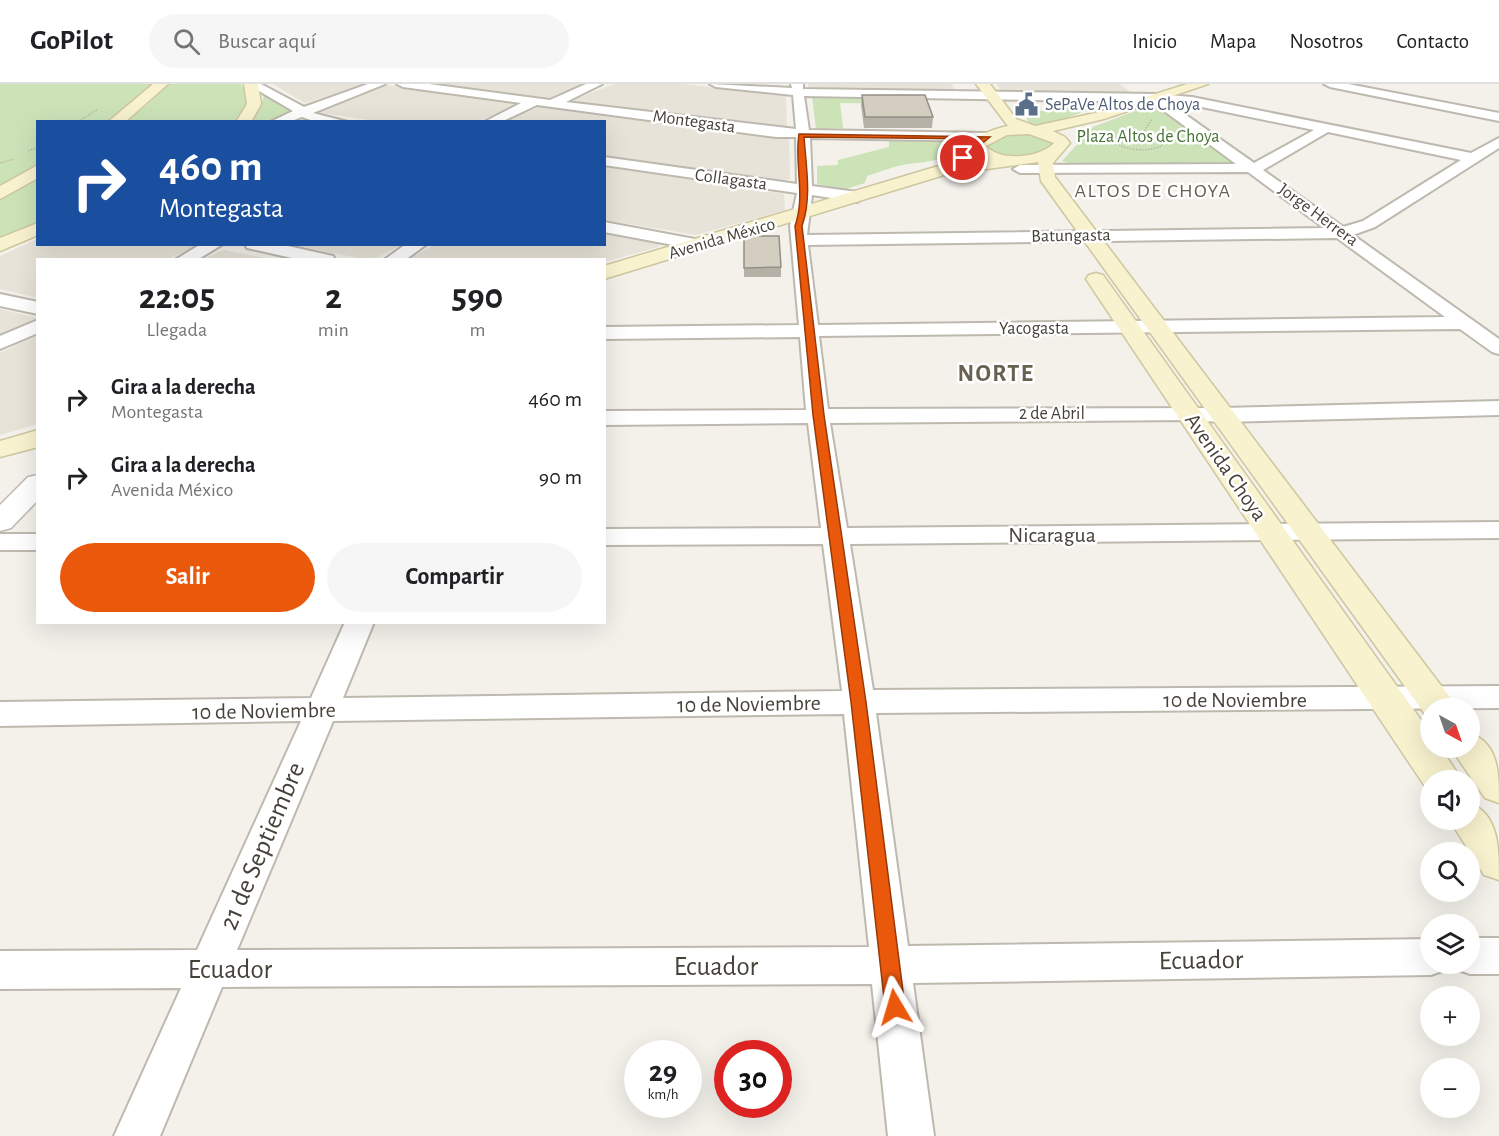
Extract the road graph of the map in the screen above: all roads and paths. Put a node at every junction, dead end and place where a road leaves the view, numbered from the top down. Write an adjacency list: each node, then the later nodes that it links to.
1 (161, 84): 21 (main road)
2 (252, 84): 18 (street); 22 (main road)
3 (379, 84): 18 (street)
4 (403, 84): 16 (street, Montegasta)
5 (596, 84): 17 (street)
6 (716, 84): 11 (street)
7 (1136, 84): 15 (street, Jorge Herrera)
8 (1201, 84): 15 (main road)
9 (1330, 84): 14 (street)
10 (1403, 84): 14 (street)
11 (798, 88): 12 (street); 28 (street)
12 (968, 89): 13 (street); 30 (main road)
13 (987, 89): 15 (street); 27 (main road)
14 (1378, 93): 20 (street)
15 (1155, 98): 19 (main road); 26 (street); 35 (street, Jorge Herrera)
16 (535, 101): 17 (street, Montegasta); 25 (street)
17 (551, 104): 28 (street, Montegasta)
18 (300, 112): 23 (street); 24 (street)
19 (1099, 116): 27 (main road); 33 (main road)
20 (1499, 117)
21 (118, 120)
22 (244, 120)
23 (281, 120)
24 (330, 120)
25 (494, 120)
26 (1326, 128): 32 (street); 35 (street)
27 (1032, 131): 30 (main road); 33 (main road)
28 (801, 135): 30 (street, Montegasta); 40 (street)
29 (1141, 136): 29 (path)
30 (985, 139): 33 (main road); 36 (main road, Avenida México)
31 (1498, 144): 32 (street, Batungasta)
32 (1474, 158): 43 (street, Batungasta)
33 (1031, 159): 35 (street); 36 (main road); 44 (main road, Avenida Choya)
34 (606, 162): 40 (street, Collagasta)
35 (1252, 168): 43 (street, Jorge Herrera)
36 (946, 170): 39 (main road, Avenida México)
37 (36, 172): 38 (main road)
38 (0, 194)
39 (857, 197): 40 (main road, Avenida México); 40 (street, Collagasta)
40 (802, 215): 44 (street, Batungasta); 46 (main road, Avenida México); 60 (street)
41 (606, 227): 46 (street)
42 (36, 229): 45 (main road)
43 (1342, 233): 44 (street, Batungasta); 56 (street, Jorge Herrera)
44 (1079, 236): 58 (main road, Avenida Choya); 59 (main road, Avenida Choya)
45 (0, 245)
46 (700, 245): 53 (main road, Avenida México)
47 (211, 246): 50 (street)
48 (262, 246): 51 (street)
49 (416, 246): 52 (street)
50 (187, 258)
51 (318, 258)
52 (396, 258)
53 (606, 272)
54 (0, 300): 55 (street)
55 (36, 308)
56 (1463, 323): 59 (street, Yacogasta); 63 (street, Jorge Herrera)
57 (36, 327): 62 (street)
58 (1130, 328): 59 (street, Yacogasta); 60 (street, Yacogasta); 65 (main road, Avenida Choya)
59 (1159, 328): 67 (main road, Avenida Choya)
60 (810, 331): 61 (street, Yacogasta); 66 (street)
61 (606, 333)
62 (0, 343)
63 (1499, 348)
64 (1499, 408): 67 (street, 2 de Abril)
65 (1188, 413): 66 (street, 2 de Abril); 67 (street, 2 de Abril); 75 (main road, Avenida Choya)
66 (818, 415): 68 (street, 2 de Abril); 76 (street)
67 (1223, 415): 74 (main road, Avenida Choya)
68 (606, 418)
69 (36, 439): 70 (main road)
70 (0, 449)
71 (36, 485): 72 (street)
72 (0, 522)
73 (1499, 530): 74 (street, Nicaragua)
74 (1311, 533): 75 (street, Nicaragua); 82 (main road, Avenida Choya)
75 (1272, 534): 76 (street, Nicaragua); 83 (main road, Avenida Choya)
76 (836, 535): 77 (street, Nicaragua); 85 (street)
77 (606, 537)
78 (0, 542): 79 (street)
79 (36, 542)
80 (359, 624): 87 (street, 21 de Septiembre)
81 (1499, 697): 84 (street, 10 de Noviembre)
82 (1433, 698)
83 (1387, 699): 85 (street, 10 de Noviembre); 86 (street, 10 de Noviembre); 90 (main road, Avenida Choya)
84 (1480, 699)
85 (859, 702): 87 (street, 10 de Noviembre); 97 (street)
86 (1420, 702)
87 (320, 711): 88 (street, 10 de Noviembre); 99 (street, 21 de Septiembre)
88 (0, 714)
89 (1477, 758): 91 (main road)
90 (1435, 770)
91 (1499, 788)
92 (1477, 830): 93 (main road)
93 (1499, 862)
94 (1480, 956): 95 (street)
95 (1499, 956)
96 (1420, 957): 97 (street, Ecuador)
97 (890, 965): 99 (street, Ecuador); 101 (street)
98 (0, 970): 99 (street, Ecuador)
99 (209, 970): 100 (street, 21 de Septiembre)
100 (136, 1136)
101 (911, 1136)

